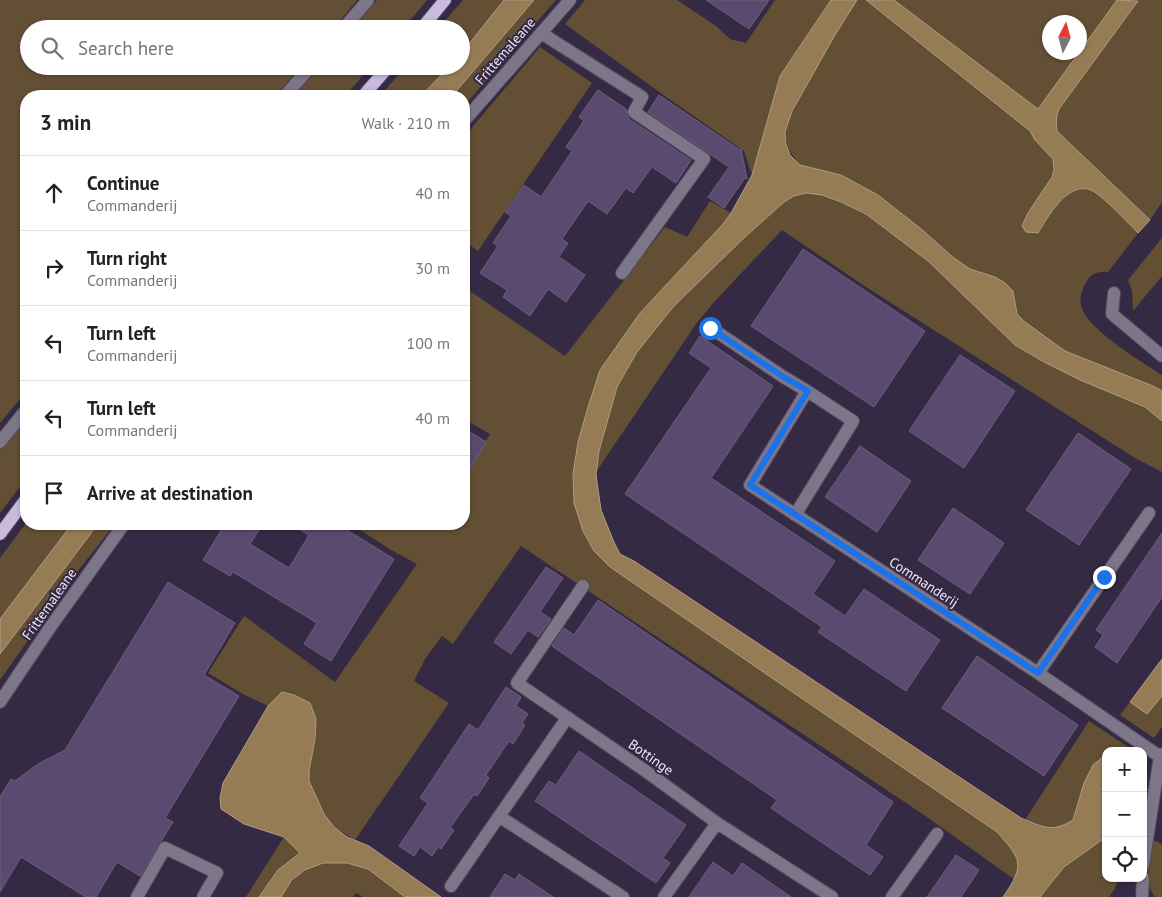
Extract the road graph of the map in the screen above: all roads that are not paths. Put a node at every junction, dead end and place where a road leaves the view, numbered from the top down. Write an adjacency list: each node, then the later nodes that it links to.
1 (368, 0): 4 (street)
2 (445, 0): 5 (main road)
3 (570, 0): 6 (street, Frittemaleane)
4 (351, 20)
5 (428, 20)
6 (541, 33): 11 (street, Frittemaleane); 12 (street)
7 (302, 75): 9 (street)
8 (382, 75): 10 (main road)
9 (290, 90)
10 (369, 90)
11 (470, 114)
12 (622, 273)
13 (1114, 293): 15 (street)
14 (710, 328): 16 (street)
15 (1162, 356)
16 (808, 391): 21 (street, Commanderij); 21 (street)
17 (20, 417): 18 (street)
18 (0, 442)
19 (20, 507): 23 (main road)
20 (1149, 513): 25 (street)
21 (795, 515): 25 (street, Commanderij)
22 (120, 530): 26 (street, Frittemaleane)
23 (0, 534)
24 (583, 586): 27 (street, Bottinge)
25 (1038, 673): 28 (street, Commanderij)
26 (0, 702)
27 (567, 718): 29 (street); 30 (street, Bottinge)
28 (1161, 756): 32 (street)
29 (500, 817): 34 (street); 37 (street)
30 (717, 822): 38 (street); 39 (street, Bottinge)
31 (937, 834): 40 (street)
32 (1147, 841)
33 (1143, 882): 41 (street)
34 (451, 886)
35 (137, 897): 36 (street)
36 (203, 897)
37 (623, 897)
38 (664, 897)
39 (832, 897)
40 (892, 897)
41 (1142, 897)

